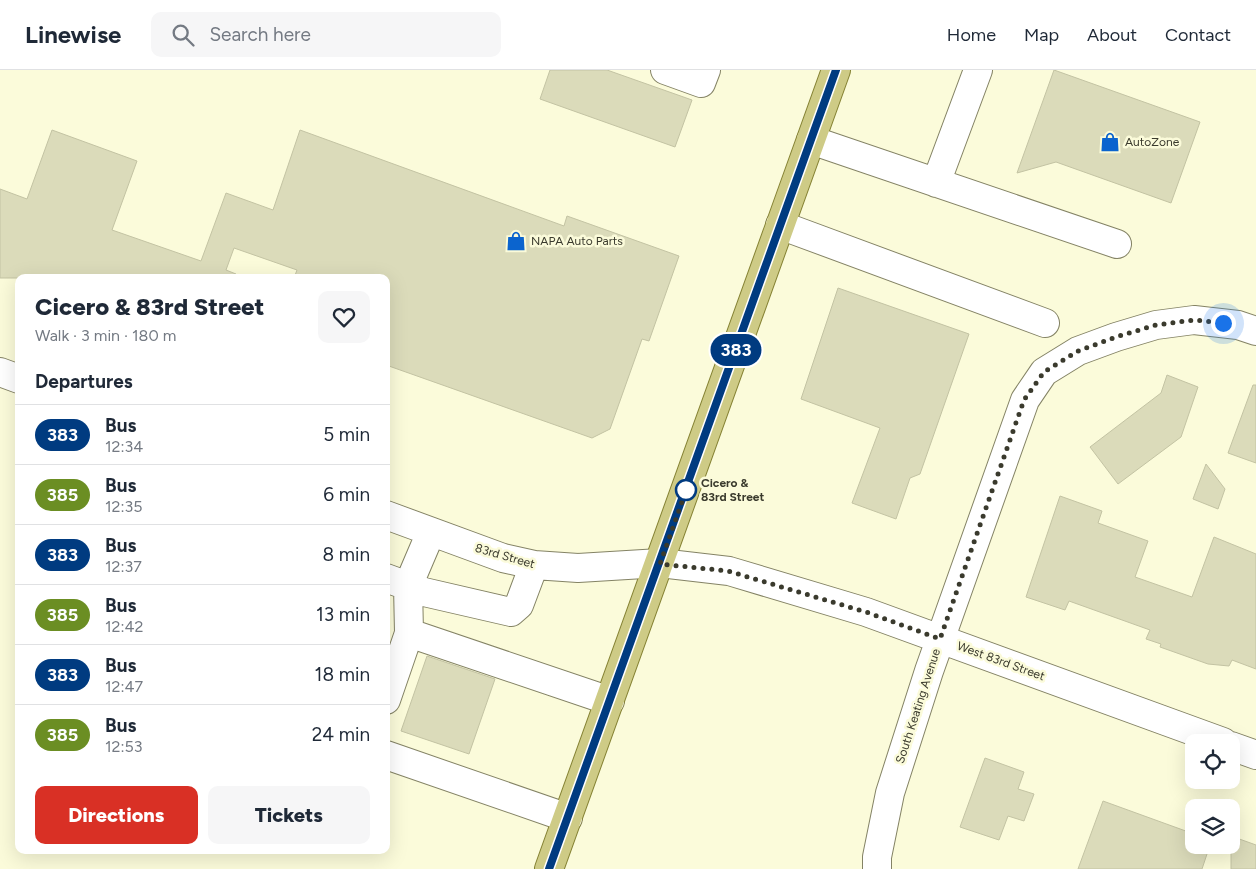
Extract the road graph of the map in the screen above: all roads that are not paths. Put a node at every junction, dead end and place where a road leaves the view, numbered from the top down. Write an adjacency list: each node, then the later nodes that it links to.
1 (665, 70): 2 (street)
2 (706, 70)
3 (836, 70): 5 (main road)
4 (978, 70): 6 (street)
5 (810, 140): 6 (street); 7 (main road)
6 (936, 182): 8 (street)
7 (780, 225): 9 (street); 15 (main road)
8 (1117, 244)
9 (1045, 323)
10 (1256, 330): 19 (street, South Keating Avenue)
11 (0, 372): 12 (street)
12 (15, 378)
13 (390, 517): 14 (street, 83rd Street)
14 (431, 532): 16 (street, 83rd Street); 17 (street)
15 (660, 564): 16 (street, 83rd Street); 19 (street, West 83rd Street); 21 (main road)
16 (534, 565): 17 (street)
17 (397, 582): 18 (street)
18 (409, 633): 20 (street); 21 (street)
19 (940, 639): 22 (street, West 83rd Street); 28 (street, South Keating Avenue)
20 (390, 688)
21 (610, 701): 26 (main road)
22 (1201, 734)
23 (1240, 749): 24 (street)
24 (1256, 755)
25 (390, 756): 26 (street)
26 (568, 818): 27 (main road)
27 (549, 869)
28 (877, 869)

